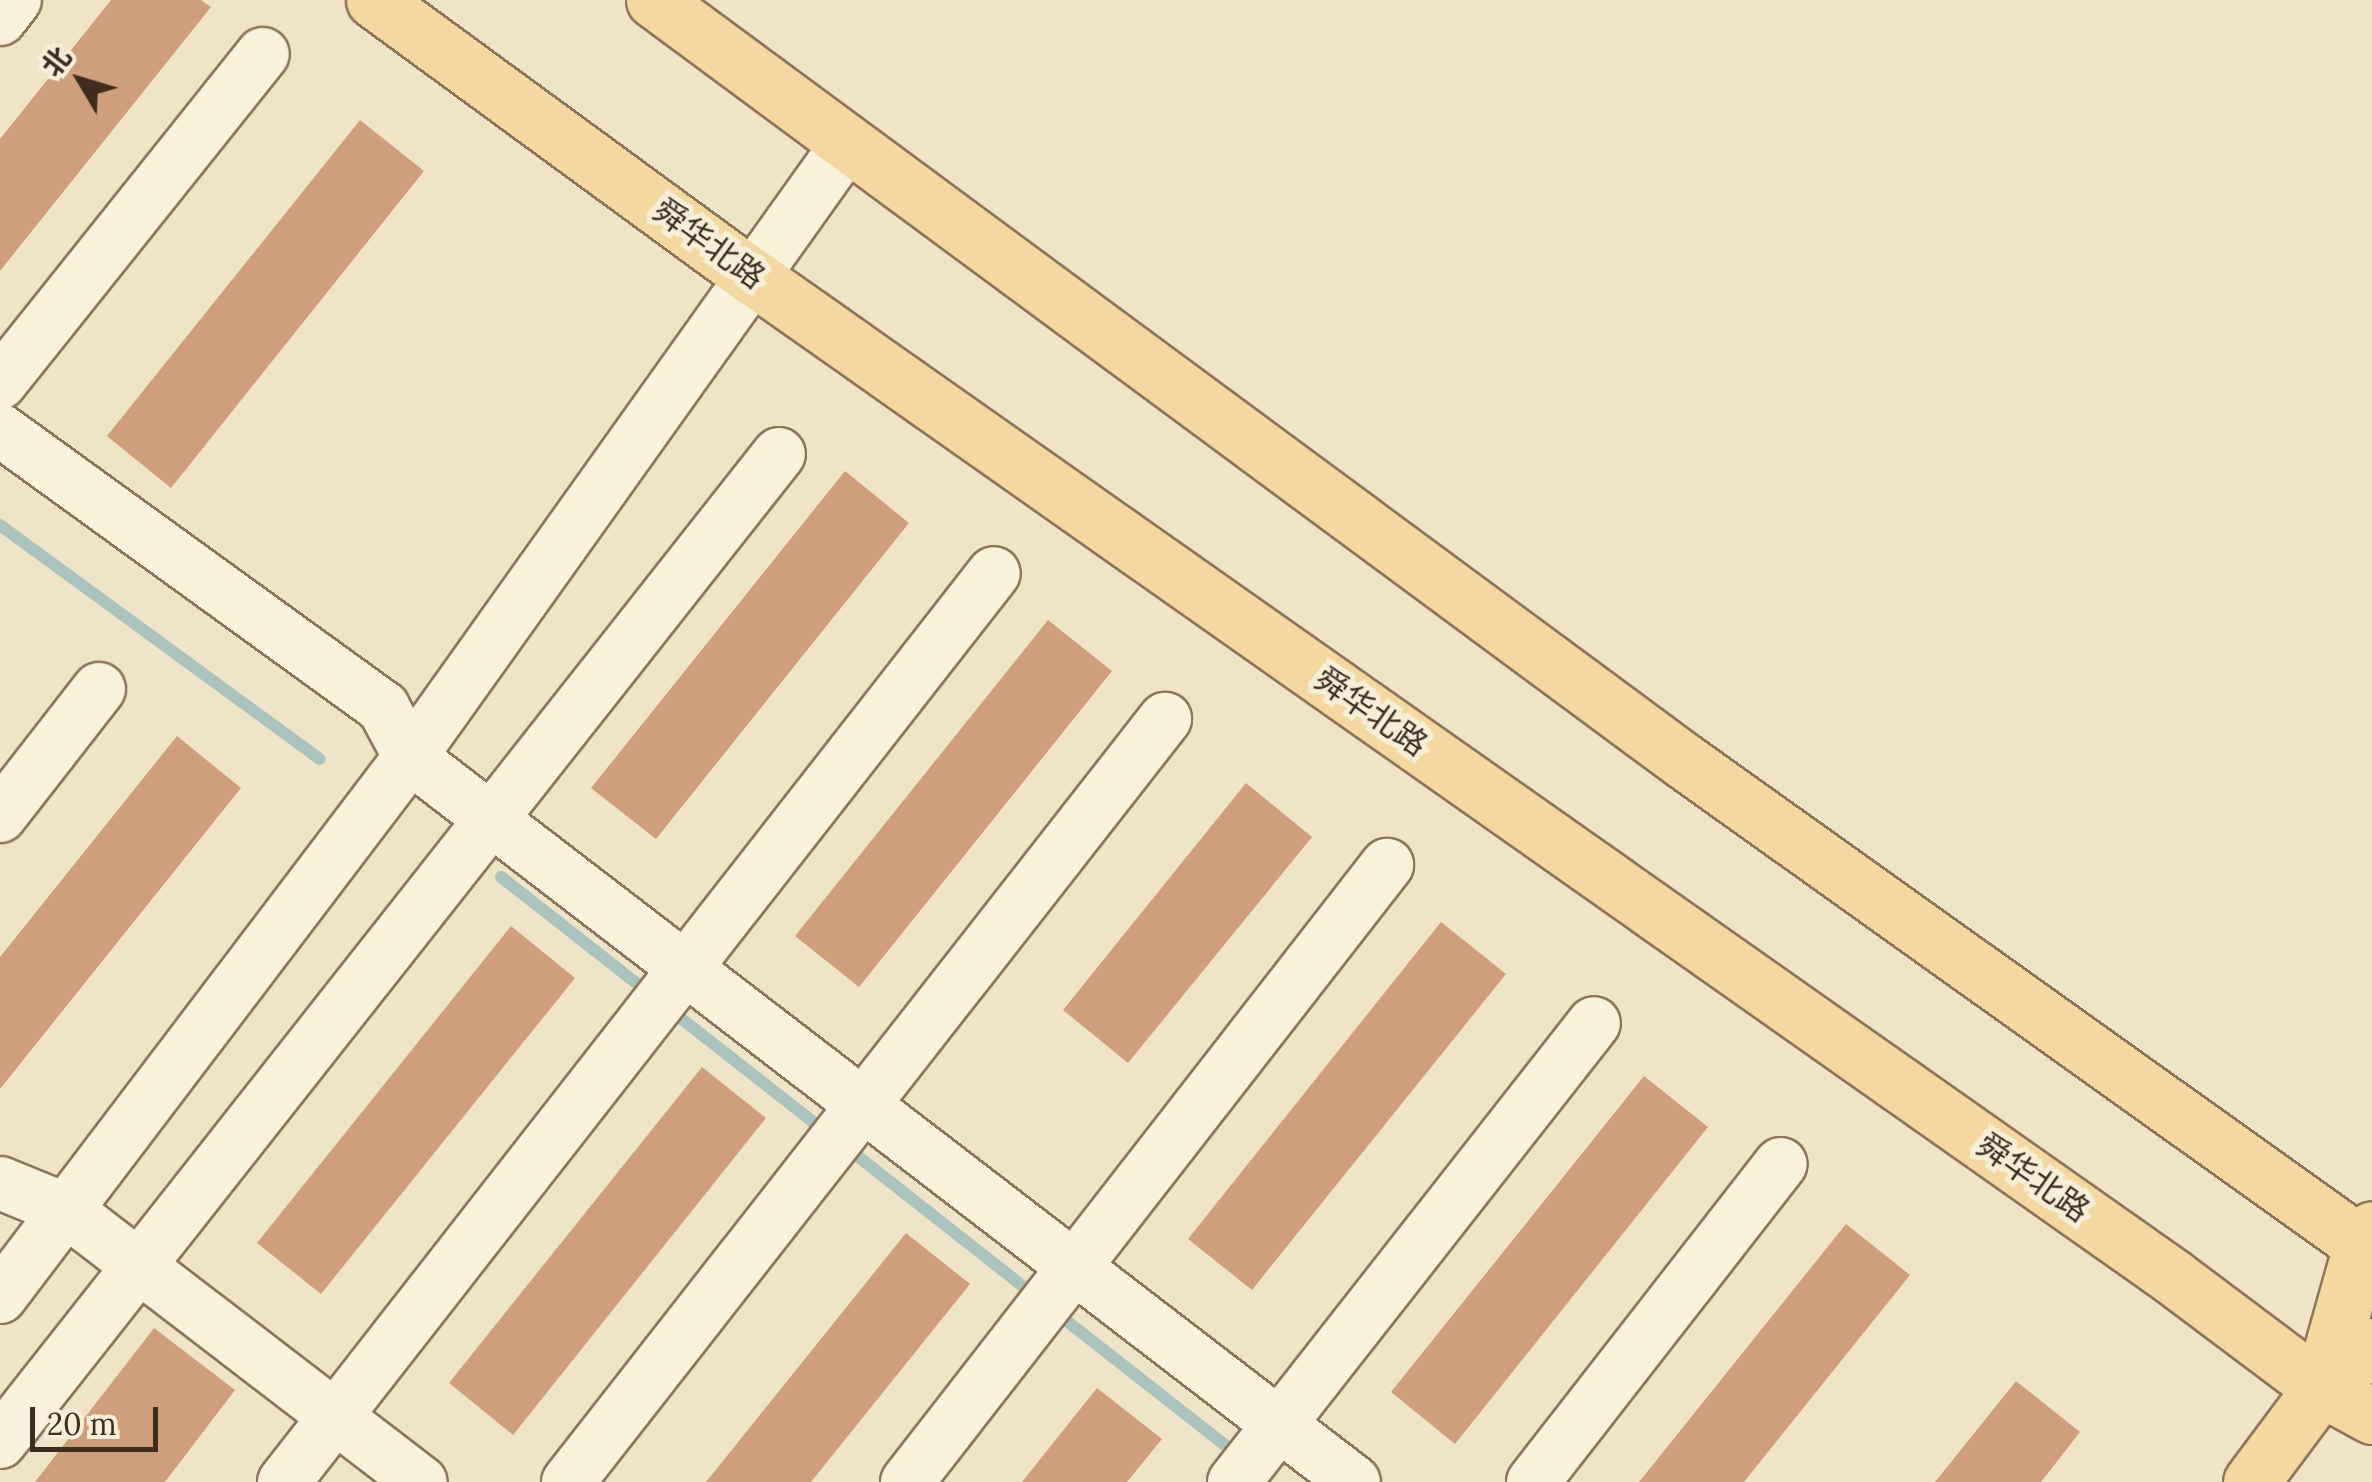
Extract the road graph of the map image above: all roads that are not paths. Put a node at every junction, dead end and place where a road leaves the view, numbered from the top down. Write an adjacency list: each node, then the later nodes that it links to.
1 (15, 0): 4 (street)
2 (374, 0): 7 (main road, 舜华北路)
3 (654, 0): 6 (main road)
4 (0, 19)
5 (263, 54): 8 (street)
6 (848, 142): 7 (street); 24 (main road)
7 (753, 276): 14 (street); 29 (main road, 舜华北路)
8 (0, 383)
9 (0, 430): 14 (street)
10 (779, 454): 16 (street)
11 (994, 574): 18 (street)
12 (99, 689): 15 (street)
13 (1164, 719): 20 (street)
14 (410, 757): 16 (street); 23 (street)
15 (0, 816)
16 (491, 820): 18 (street); 25 (street)
17 (1387, 864): 26 (street)
18 (668, 991): 20 (street); 30 (street)
19 (1594, 1023): 33 (street)
20 (845, 1128): 26 (street); 36 (street)
21 (1781, 1164): 39 (street)
22 (0, 1183): 23 (street)
23 (66, 1210): 25 (street); 27 (street)
24 (2369, 1241): 29 (main road)
25 (139, 1266): 30 (street); 32 (street)
26 (1055, 1292): 33 (street); 37 (street)
27 (0, 1297)
28 (2372, 1346): 29 (main road)
29 (2321, 1388): 31 (main road, 舜华北路); 40 (main road)
30 (335, 1416): 34 (street); 35 (street)
31 (2372, 1416)
32 (0, 1442)
33 (1253, 1458): 38 (street)
34 (284, 1482)
35 (421, 1482)
36 (568, 1482)
37 (907, 1482)
38 (1354, 1482)
39 (1533, 1482)
40 (2252, 1482)

